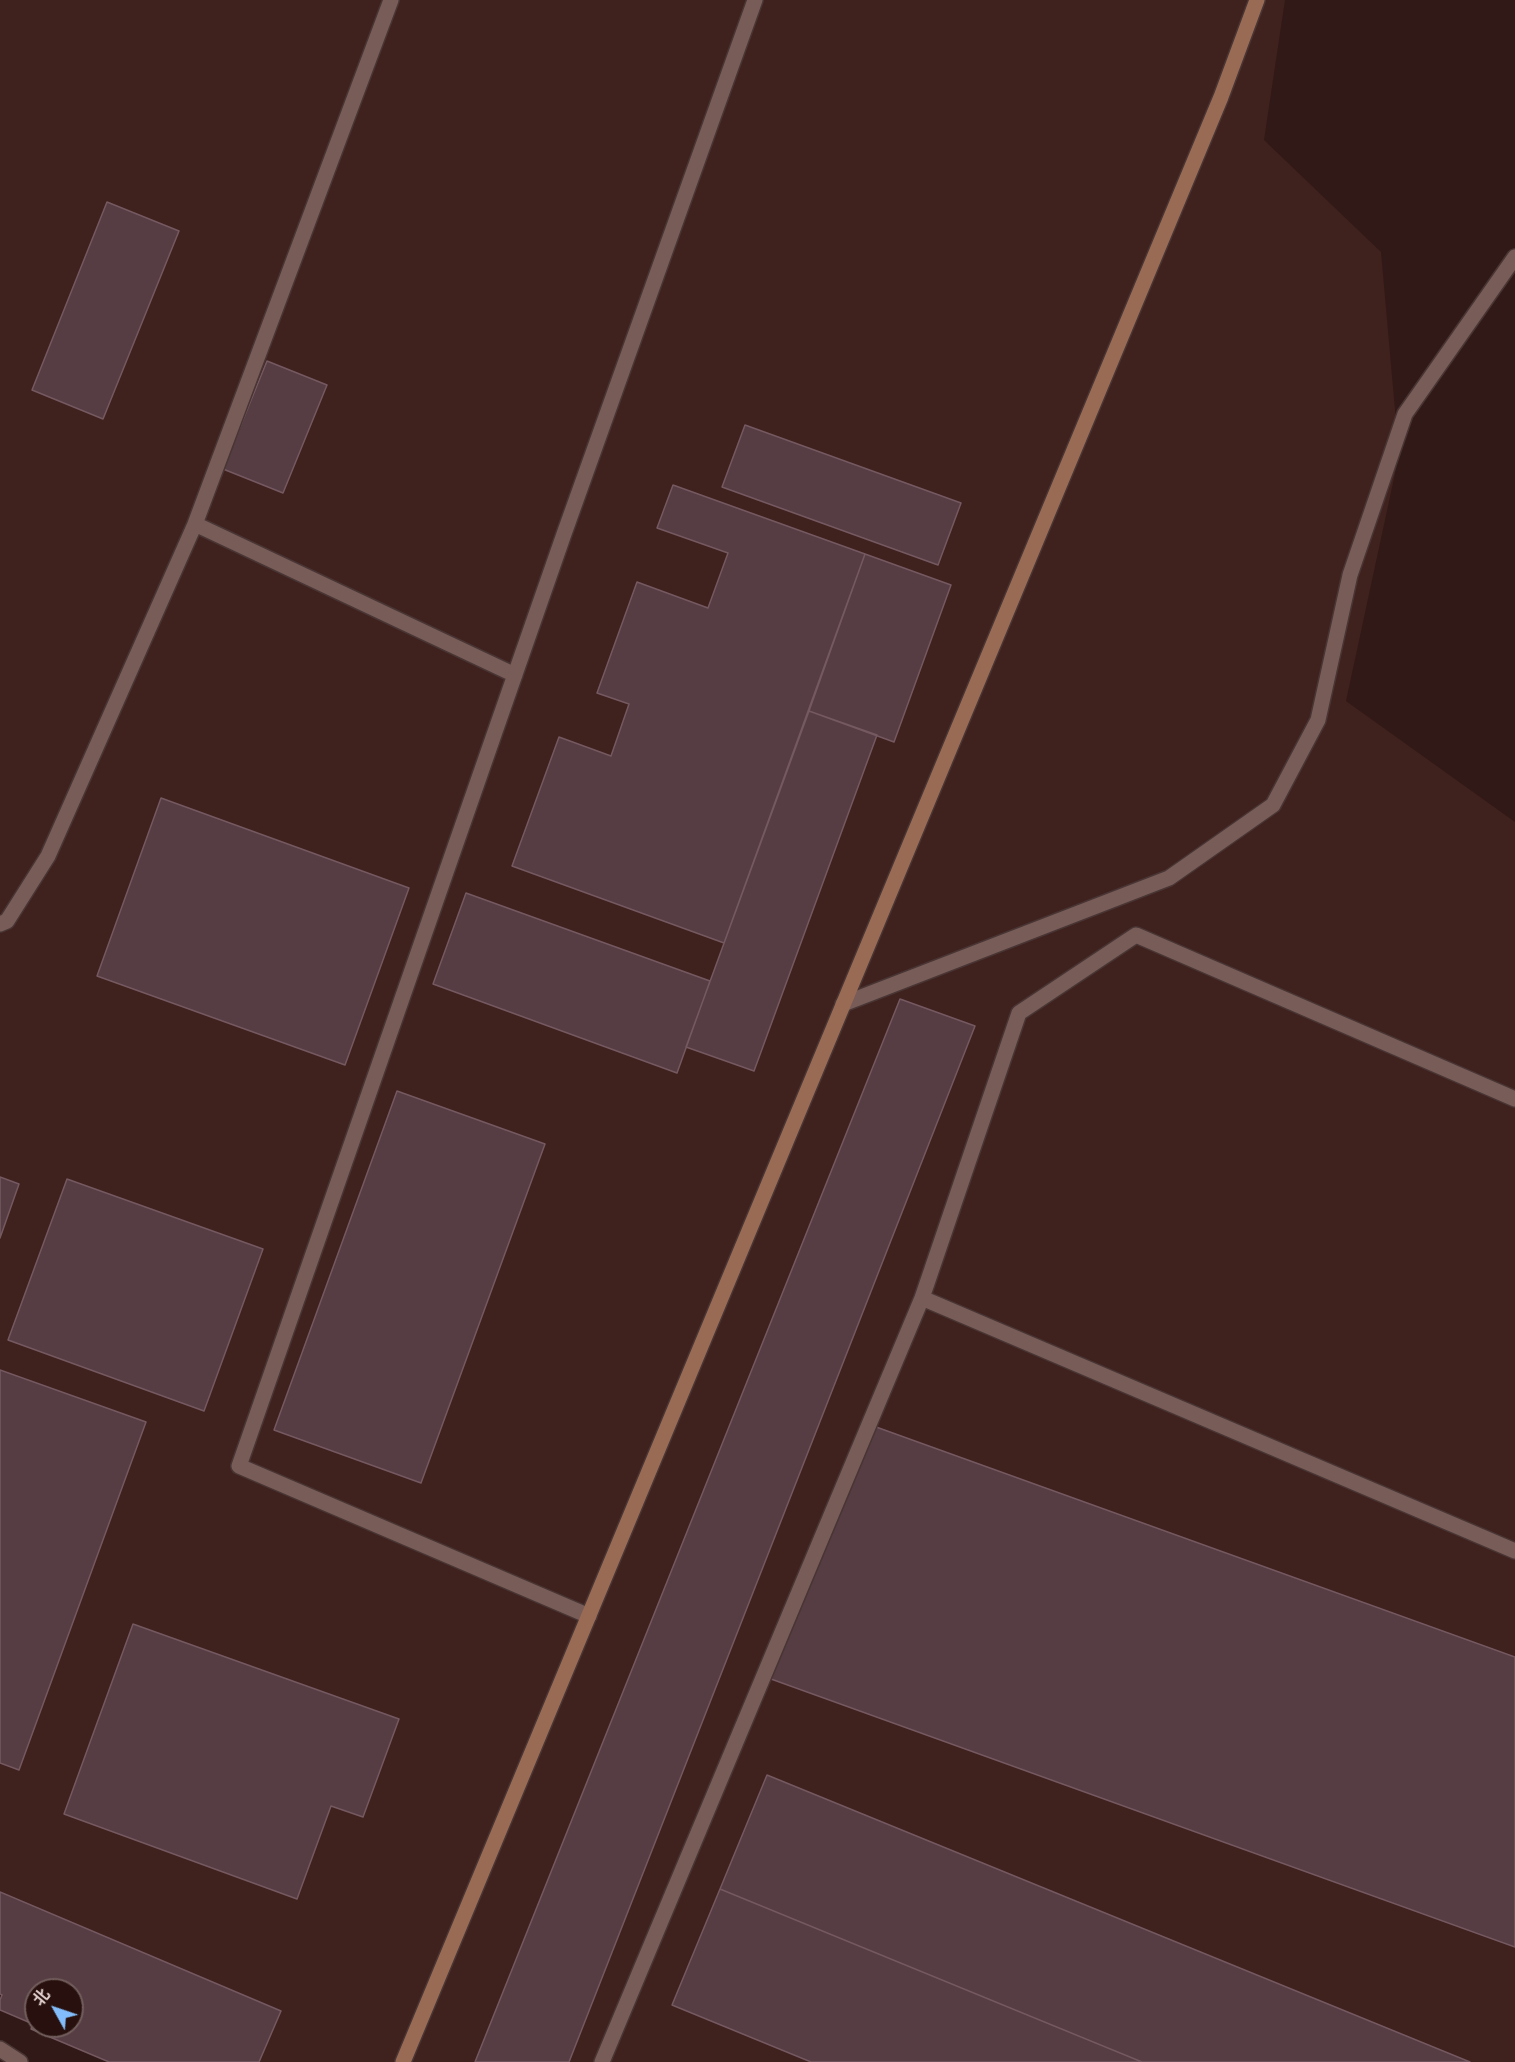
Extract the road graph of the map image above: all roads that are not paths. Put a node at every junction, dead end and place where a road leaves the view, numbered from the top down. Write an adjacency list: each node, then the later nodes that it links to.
1 (391, 0): 5 (street)
2 (755, 0): 6 (street)
3 (1257, 0): 8 (main road)
4 (1515, 257): 8 (street)
5 (195, 524): 6 (street); 7 (street)
6 (514, 675): 12 (street)
7 (0, 924)
8 (843, 1004): 12 (main road)
9 (1515, 1099): 10 (street)
10 (922, 1298): 11 (street); 16 (street)
11 (1515, 1551)
12 (589, 1616): 15 (main road)
13 (0, 2049): 14 (street)
14 (20, 2062)
15 (403, 2062)
16 (602, 2062)

